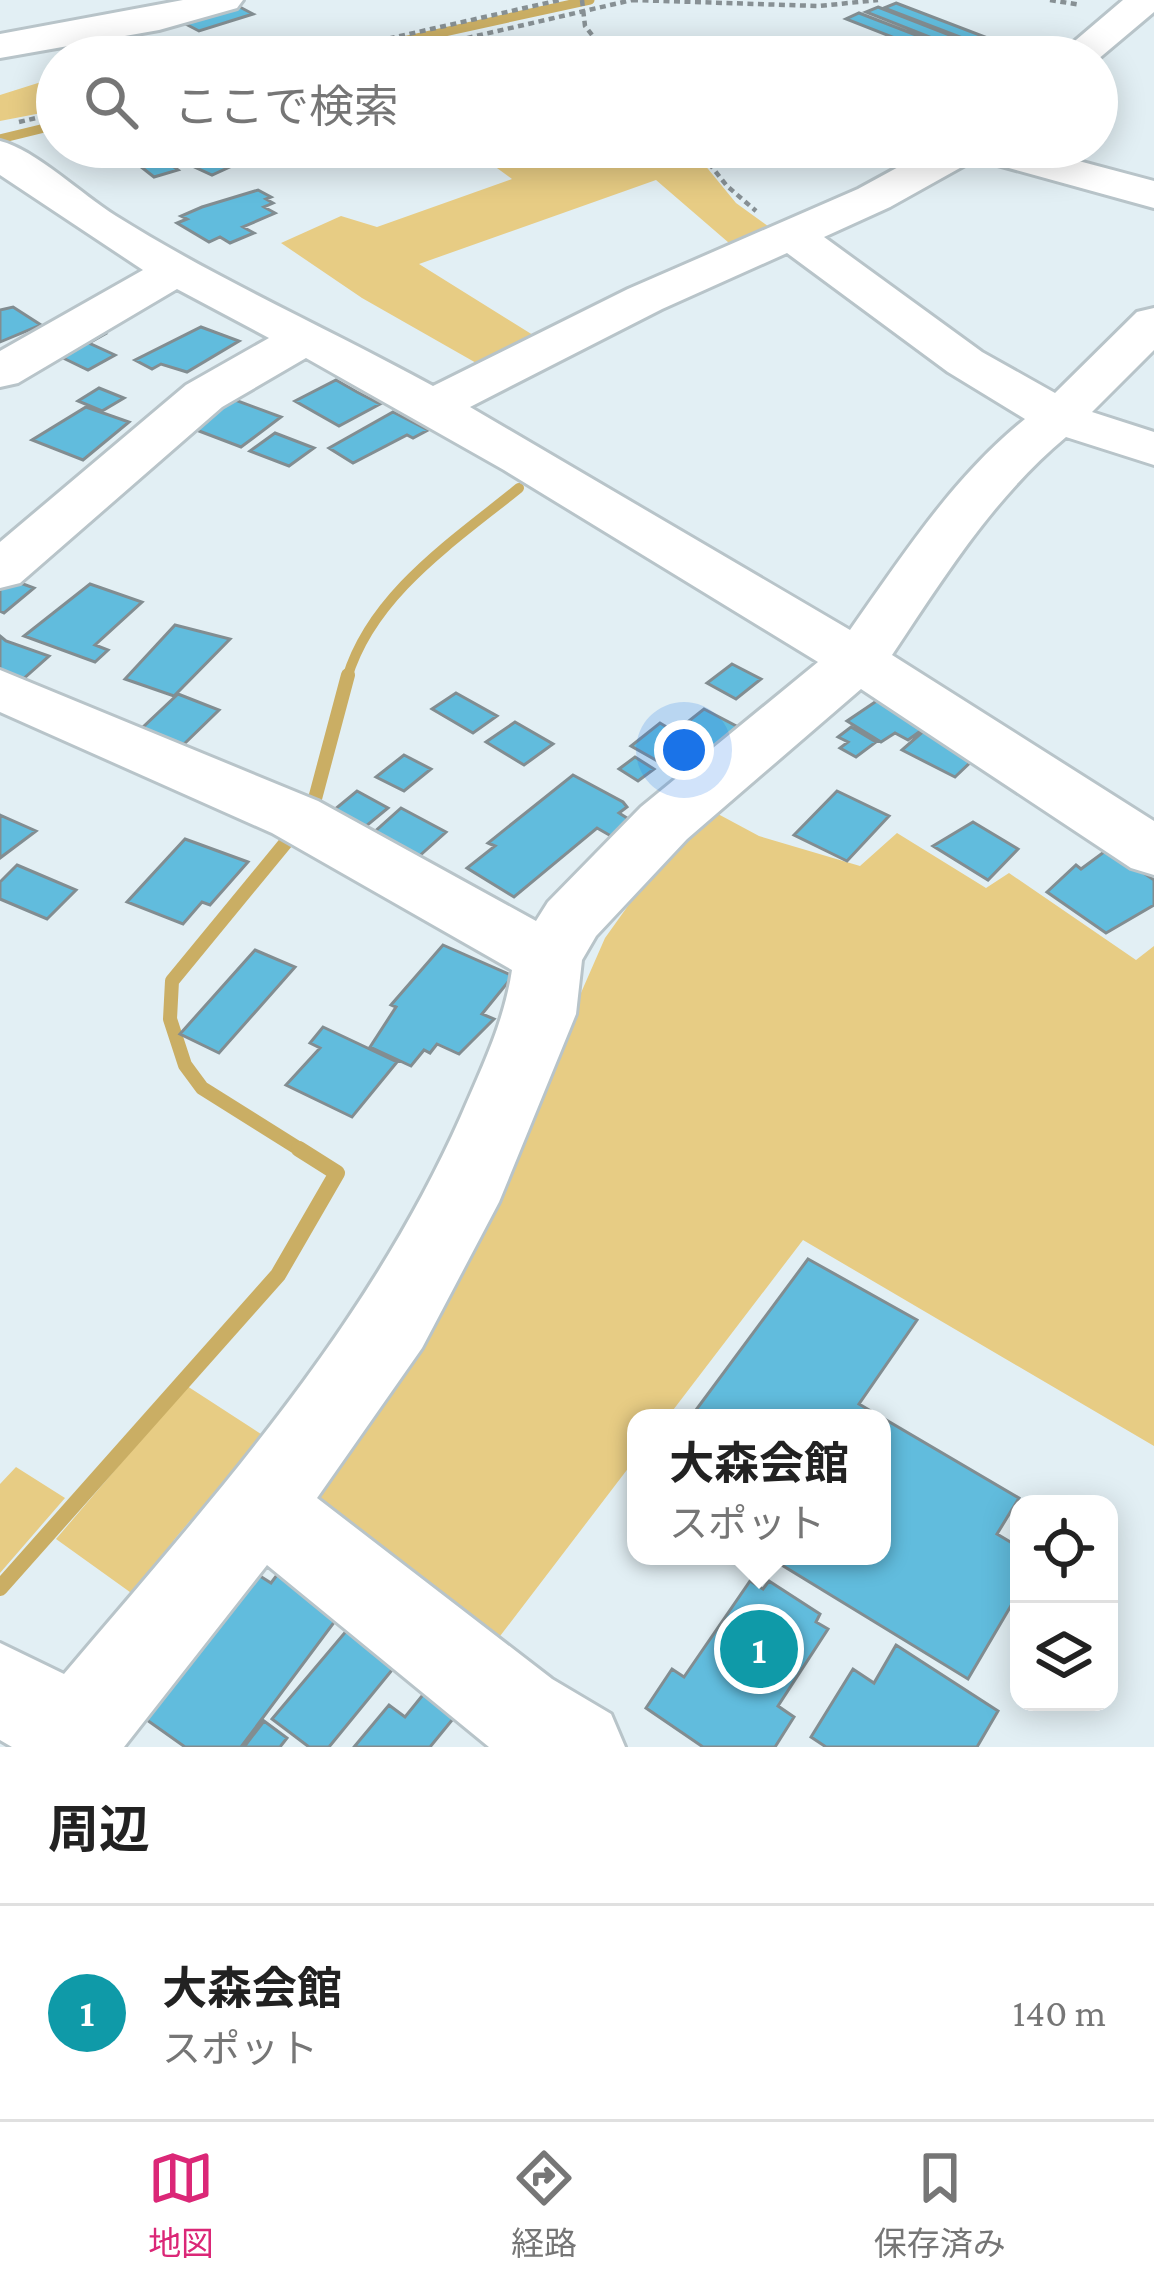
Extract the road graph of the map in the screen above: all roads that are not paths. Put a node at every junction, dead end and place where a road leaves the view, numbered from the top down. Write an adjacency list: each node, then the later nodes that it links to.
1 (224, 0): 3 (street)
2 (1141, 14): 4 (street)
3 (59, 36)
4 (1108, 36)
5 (36, 40): 6 (street)
6 (0, 46)
7 (0, 154): 12 (street)
8 (933, 168): 11 (street)
9 (1055, 168): 10 (street)
10 (1154, 195)
11 (792, 236): 16 (street); 17 (street)
12 (179, 269): 14 (street); 15 (street)
13 (1154, 322): 17 (street)
14 (309, 336): 16 (street); 19 (street)
15 (0, 372)
16 (432, 406): 20 (street)
17 (1058, 418): 18 (street); 20 (street)
18 (1154, 449)
19 (0, 571)
20 (859, 658): 22 (street); 23 (street)
21 (0, 689): 23 (street)
22 (1154, 852)
23 (548, 959): 24 (street)
24 (261, 1506): 26 (street); 27 (street)
25 (0, 1690): 26 (street)
26 (72, 1740)
27 (578, 1747)

